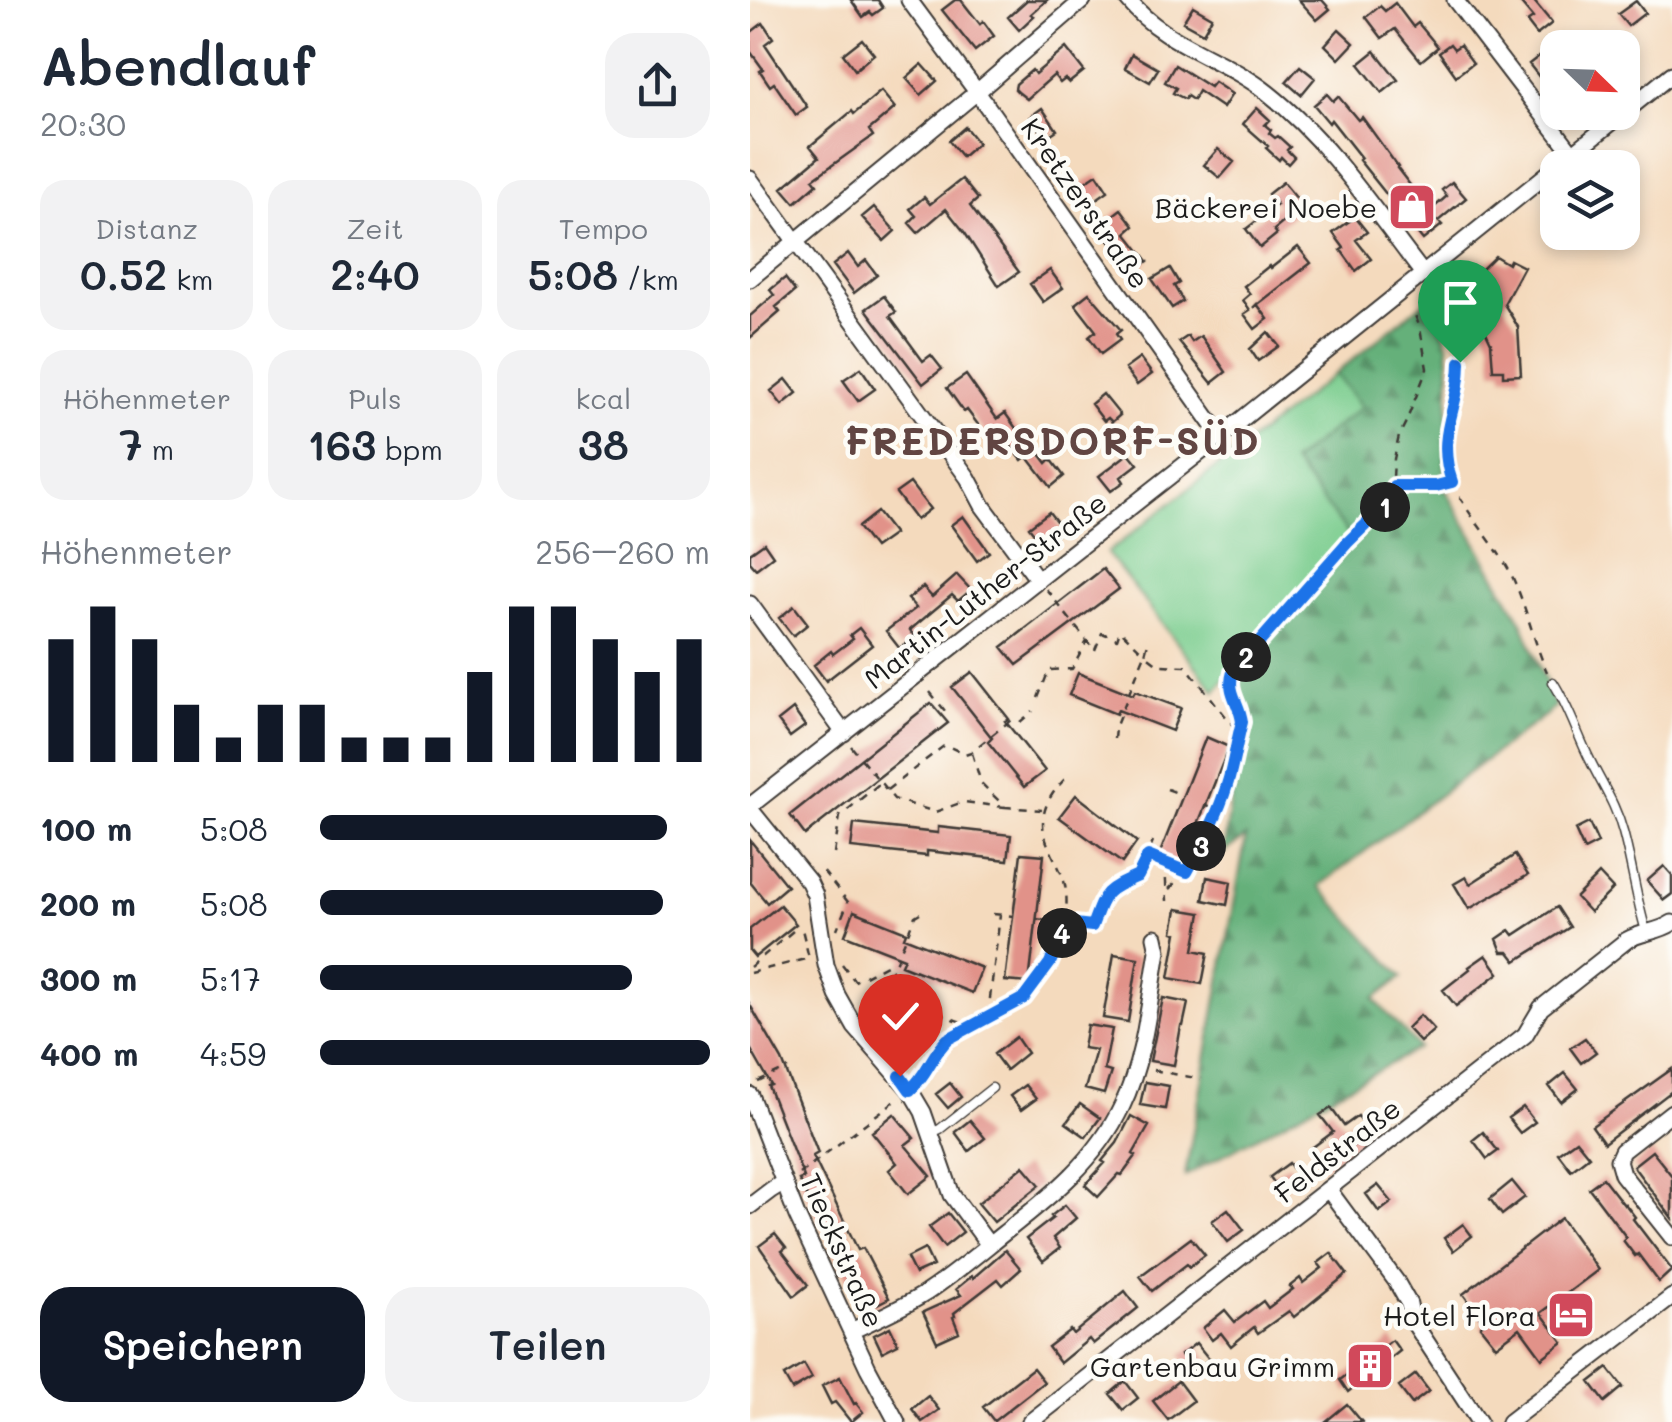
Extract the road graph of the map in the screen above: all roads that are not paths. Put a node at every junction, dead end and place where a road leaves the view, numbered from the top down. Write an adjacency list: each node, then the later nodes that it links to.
1 (909, 0): 6 (street, Kretzerstraße)
2 (1083, 0): 6 (street)
3 (1128, 0): 12 (street)
4 (1454, 0): 7 (street)
5 (1672, 74): 8 (street, Martin-Luther-Straße)
6 (977, 92): 11 (street); 14 (street, Kretzerstraße)
7 (1570, 150)
8 (1578, 150)
9 (750, 179): 11 (street)
10 (1540, 180): 12 (street, Martin-Luther-Straße)
11 (796, 241): 13 (street); 15 (street)
12 (1424, 275): 14 (street, Martin-Luther-Straße)
13 (750, 279)
14 (1221, 436): 15 (street, Martin-Luther-Straße)
15 (1038, 580): 18 (street, Martin-Luther-Straße)
16 (750, 604): 18 (street)
17 (1553, 682): 21 (lane)
18 (843, 734): 19 (street, Martin-Luther-Straße)
19 (750, 807): 26 (street)
20 (1672, 922): 21 (street, Feldstraße)
21 (1646, 931): 28 (street, Feldstraße)
22 (1155, 937): 31 (street)
23 (992, 1088): 26 (lane)
24 (750, 1095): 27 (street, Tieckstraße)
25 (1672, 1112): 30 (street)
26 (931, 1133): 31 (street)
27 (784, 1182): 29 (street); 33 (street, Tieckstraße)
28 (1328, 1189): 35 (street, Feldstraße); 36 (street)
29 (750, 1206)
30 (1672, 1237)
31 (989, 1245): 33 (street)
32 (1672, 1297): 37 (street)
33 (851, 1331): 34 (street, Tieckstraße)
34 (896, 1422)
35 (1030, 1422)
36 (1479, 1422)
37 (1509, 1422)

